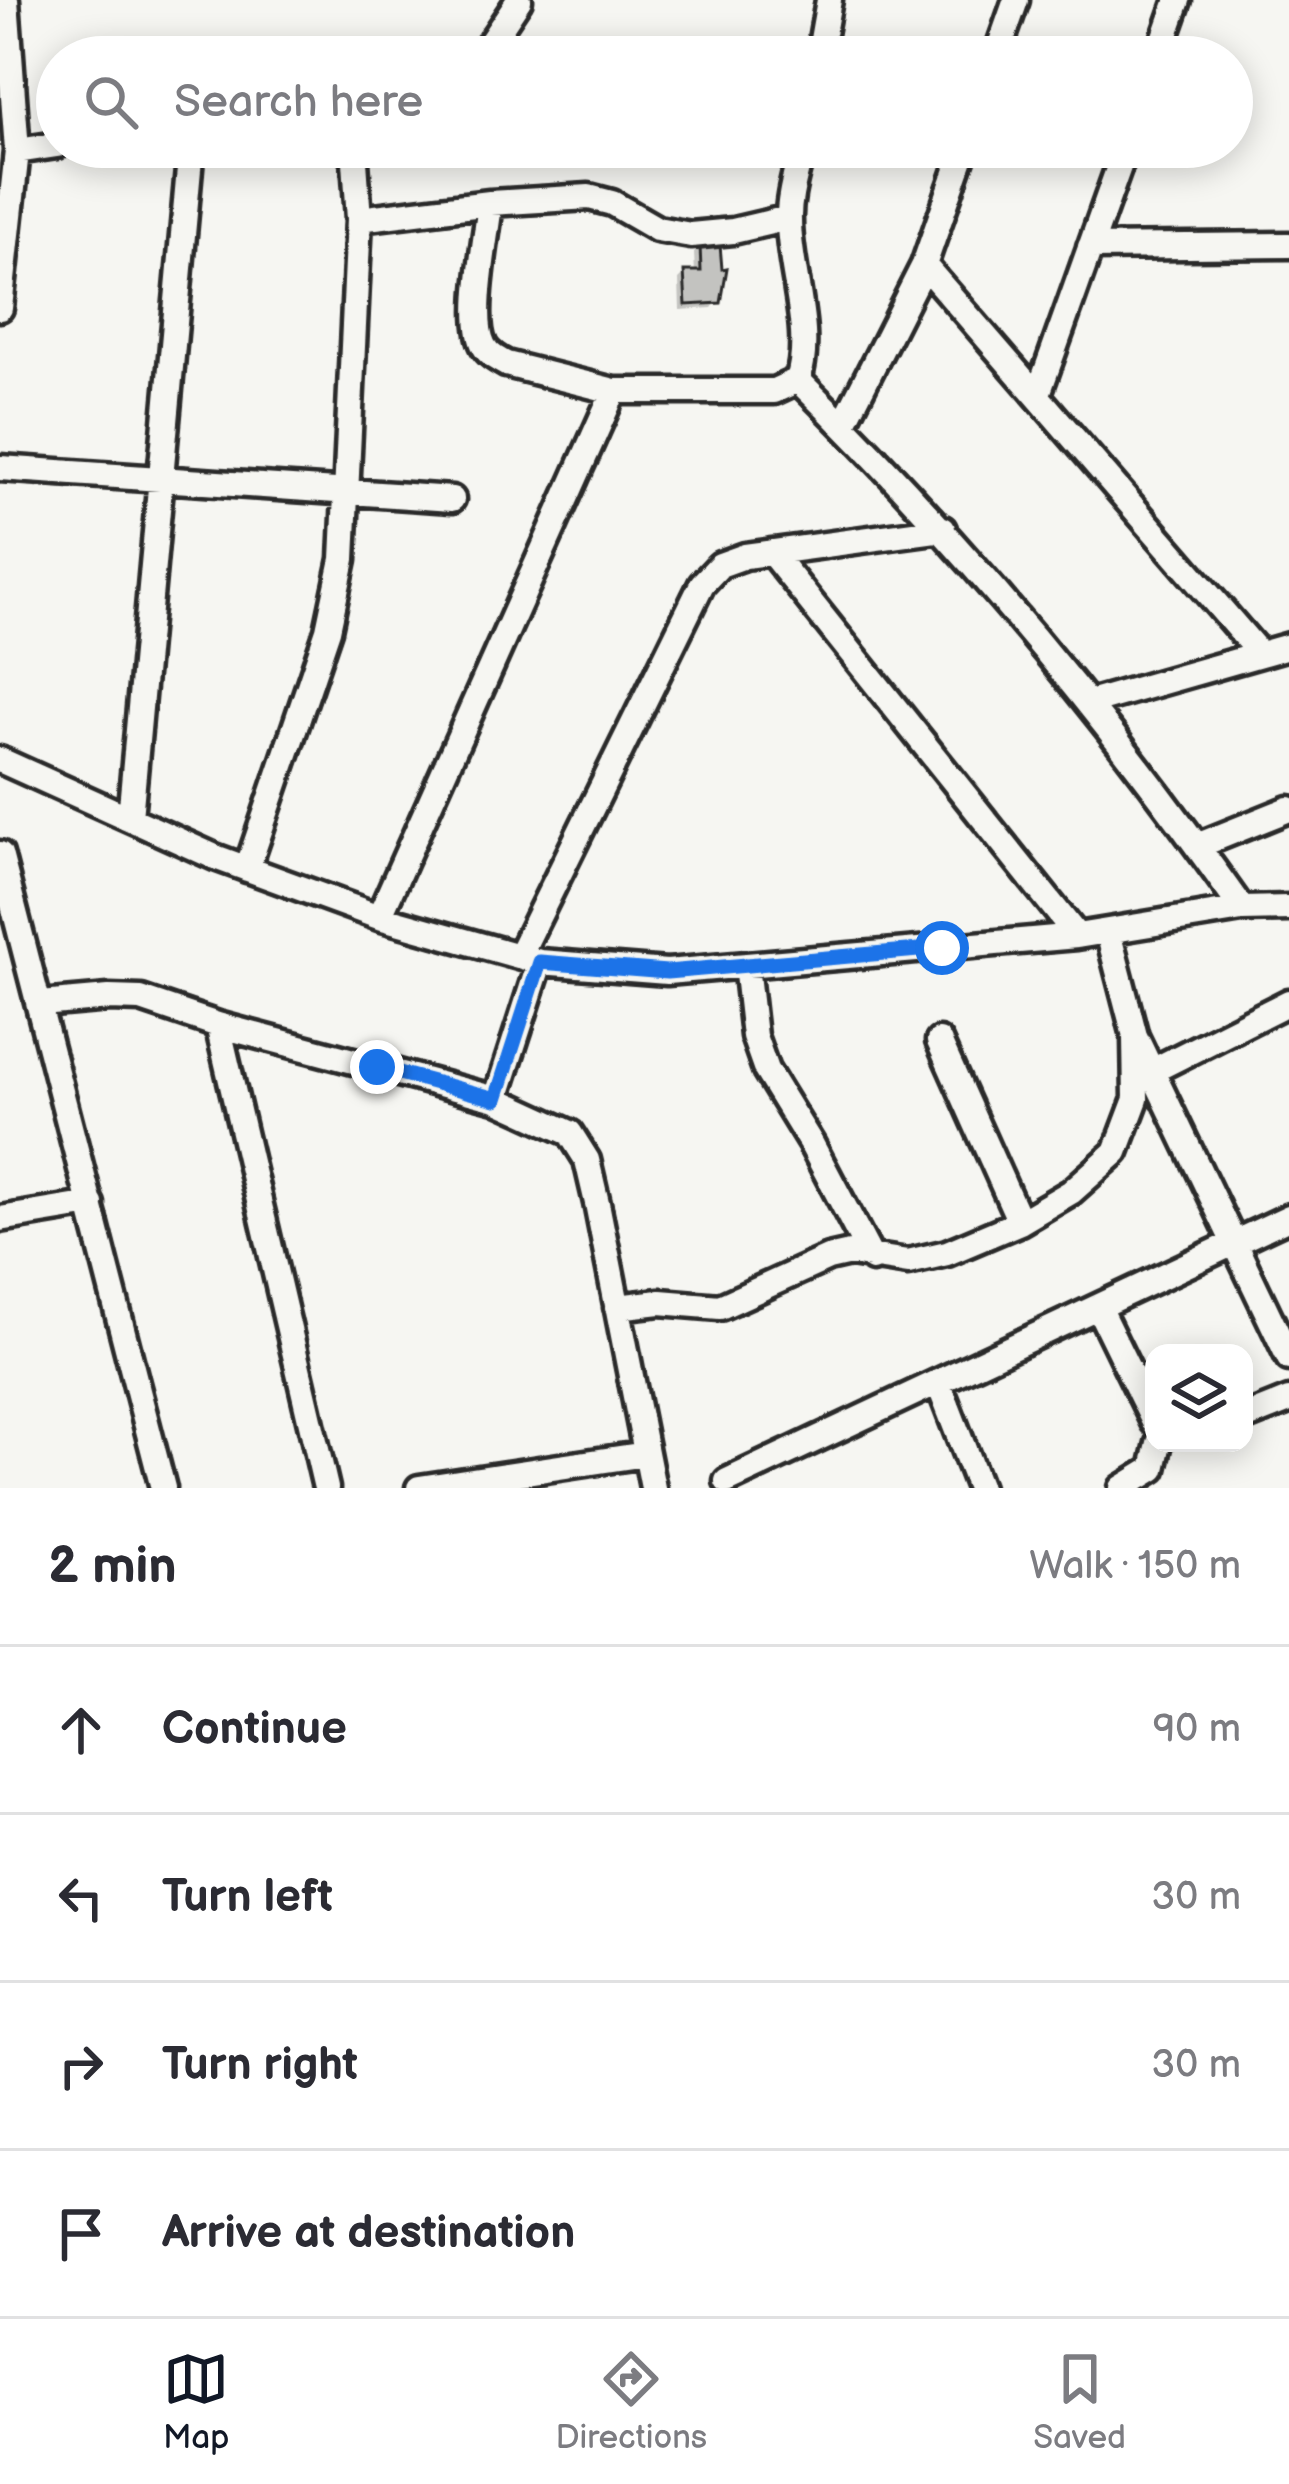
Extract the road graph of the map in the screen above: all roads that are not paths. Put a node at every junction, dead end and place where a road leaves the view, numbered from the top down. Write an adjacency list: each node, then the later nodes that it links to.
1 (6, 0): 11 (street)
2 (519, 0): 6 (street)
3 (829, 0): 7 (street)
4 (1016, 0): 8 (street)
5 (1178, 0): 9 (street)
6 (495, 36)
7 (823, 36)
8 (1003, 36)
9 (1165, 36)
10 (36, 149): 11 (street)
11 (17, 152): 23 (street)
12 (189, 168): 29 (street)
13 (355, 168): 19 (street)
14 (798, 168): 18 (street)
15 (958, 168): 22 (street)
16 (1118, 168): 21 (street)
17 (490, 203): 18 (street); 19 (street); 25 (street)
18 (788, 218): 24 (street)
19 (359, 219): 30 (street)
20 (1289, 245): 21 (street)
21 (1090, 247): 26 (street)
22 (925, 265): 26 (street); 27 (street)
23 (1, 292)
24 (798, 380): 25 (street); 27 (street)
25 (614, 391): 45 (street)
26 (1038, 394): 35 (street)
27 (843, 425): 32 (street)
28 (0, 468): 29 (street)
29 (161, 482): 30 (street); 39 (street)
30 (349, 494): 31 (street); 42 (street)
31 (452, 499)
32 (943, 529): 33 (street); 36 (street)
33 (771, 552): 47 (street); 48 (street)
34 (1289, 646): 35 (street)
35 (1260, 654): 36 (street)
36 (1089, 703): 40 (street)
37 (0, 760): 39 (street)
38 (1289, 809): 40 (street)
39 (130, 818): 42 (street)
40 (1197, 846): 44 (street)
41 (0, 854): 51 (street)
42 (247, 869): 45 (street)
43 (1289, 908): 44 (street)
44 (1241, 909): 46 (street)
45 (379, 917): 48 (street)
46 (1108, 932): 47 (street); 53 (street)
47 (1077, 936): 49 (street)
48 (529, 959): 49 (street); 56 (street)
49 (746, 965): 62 (street)
50 (1289, 1001): 55 (street)
51 (41, 1004): 52 (street); 57 (street)
52 (218, 1025): 56 (street); 74 (street)
53 (1135, 1036): 55 (street); 60 (street)
54 (939, 1042): 60 (street)
55 (1152, 1071): 61 (street)
56 (496, 1099): 63 (street)
57 (91, 1204): 59 (street); 73 (street)
58 (1289, 1217): 61 (street)
59 (0, 1219)
60 (1020, 1222): 62 (street)
61 (1234, 1241): 64 (street); 65 (street)
62 (872, 1259): 63 (street)
63 (617, 1306): 70 (street)
64 (1098, 1307): 66 (street); 68 (street)
65 (1289, 1358)
66 (938, 1382): 72 (street); 77 (street)
67 (1289, 1400): 69 (street)
68 (1145, 1404)
69 (1253, 1414)
70 (646, 1454): 75 (street); 76 (street)
71 (1162, 1459): 78 (street)
72 (727, 1481)
73 (163, 1488)
74 (326, 1488)
75 (419, 1488)
76 (653, 1488)
77 (980, 1488)
78 (1122, 1488)

